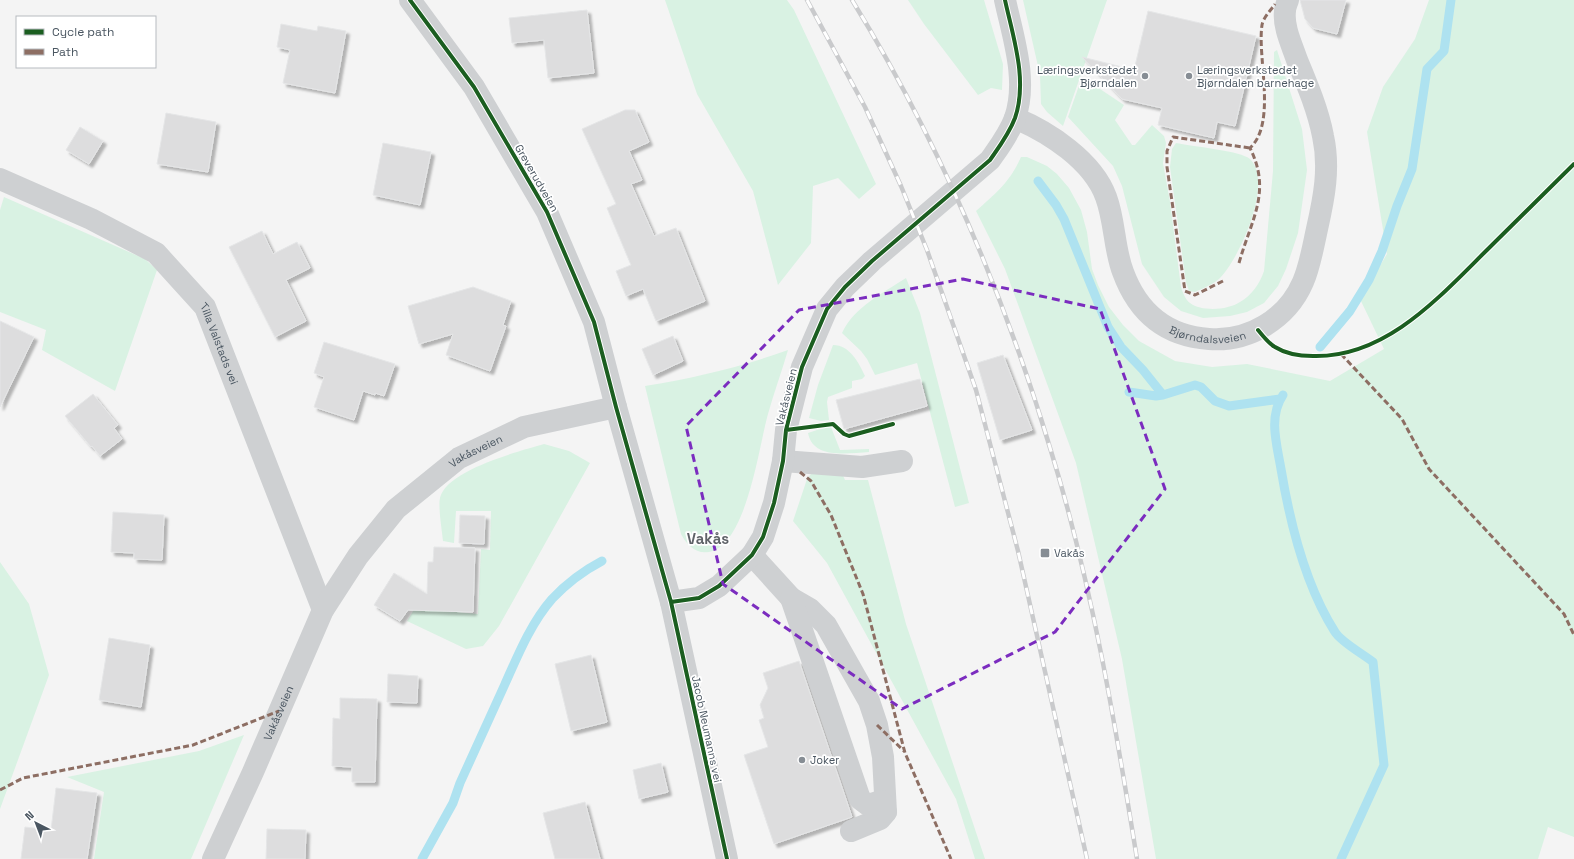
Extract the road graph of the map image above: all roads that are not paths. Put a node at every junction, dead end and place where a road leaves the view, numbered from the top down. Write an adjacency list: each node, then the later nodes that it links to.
1 (410, 0): 6 (street, Greverudveien)
2 (1005, 0): 4 (street, Vakåsveien)
3 (1281, 4): 4 (street, Bjørndalsveien)
4 (1015, 118): 8 (street, Vakåsveien)
5 (0, 180): 12 (street, Tilla Valstads vei)
6 (616, 407): 11 (street); 12 (street, Vakåsveien)
7 (902, 460): 8 (street)
8 (783, 461): 9 (street, Vakåsveien)
9 (752, 554): 10 (street); 11 (street, Vakåsveien)
10 (791, 598): 13 (street); 13 (street)
11 (672, 602): 16 (street, Jacob Neumanns vei)
12 (323, 610): 15 (street, Vakåsveien)
13 (886, 812): 14 (street)
14 (851, 831)
15 (213, 859)
16 (727, 859)

